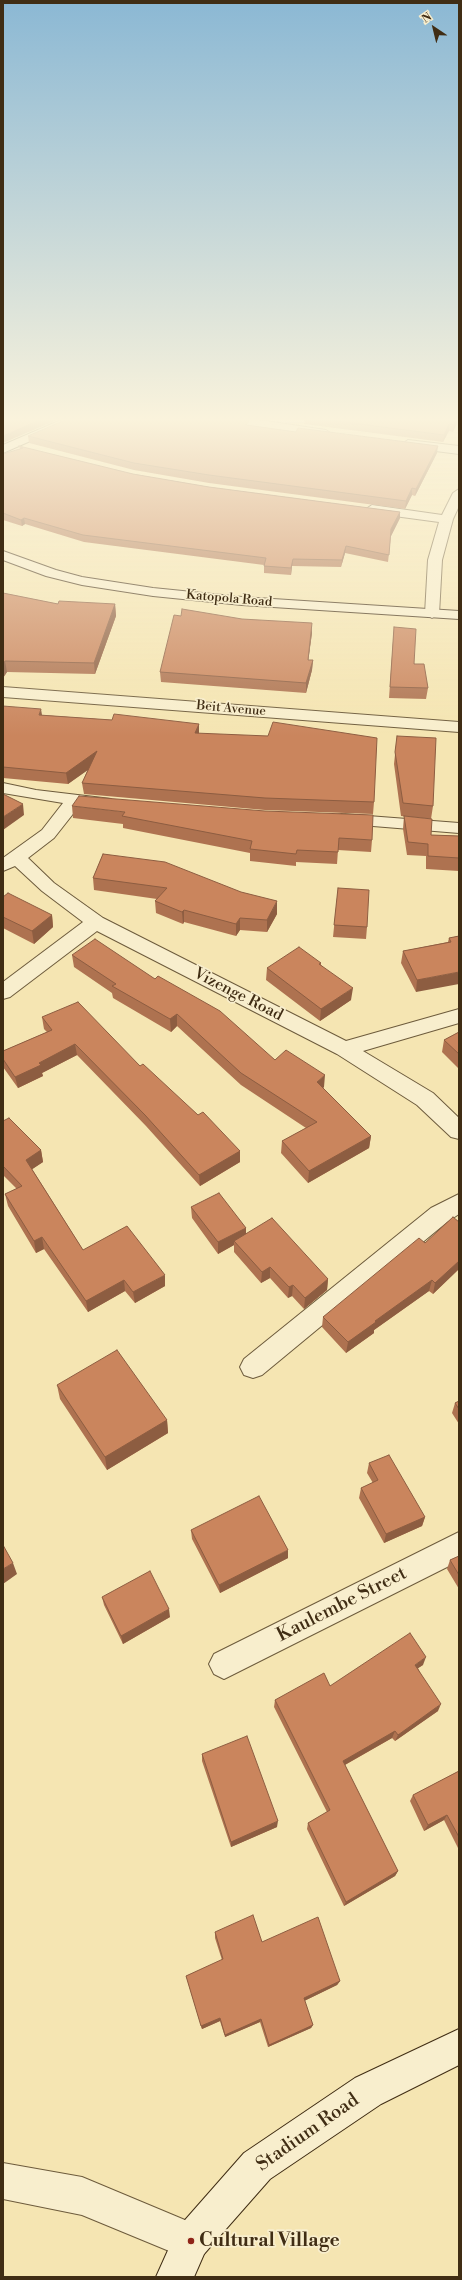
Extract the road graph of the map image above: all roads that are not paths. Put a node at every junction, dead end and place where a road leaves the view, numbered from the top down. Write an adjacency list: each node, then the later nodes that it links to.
1 (445, 523): 3 (street)
2 (3, 555): 3 (street, Katopola Road)
3 (432, 614): 4 (street, Katopola Road)
4 (459, 615)
5 (3, 692): 6 (street, Beit Avenue)
6 (459, 727)
7 (3, 788): 8 (street)
8 (74, 800): 9 (street); 12 (street)
9 (119, 804)
10 (328, 819): 11 (street)
11 (459, 828)
12 (10, 862): 13 (street, Vizenge Road)
13 (96, 922): 14 (street); 16 (street, Vizenge Road)
14 (3, 992)
15 (459, 1016): 16 (street)
16 (344, 1049): 17 (street, Vizenge Road)
17 (459, 1131)
18 (459, 1203): 19 (street)
19 (253, 1367)
20 (459, 1546): 21 (street, Kaulembe Street)
21 (224, 1664)
22 (459, 2046): 24 (street, Stadium Road)
23 (3, 2181): 24 (street)
24 (191, 2241): 25 (street, Stadium Road)
25 (175, 2277)

